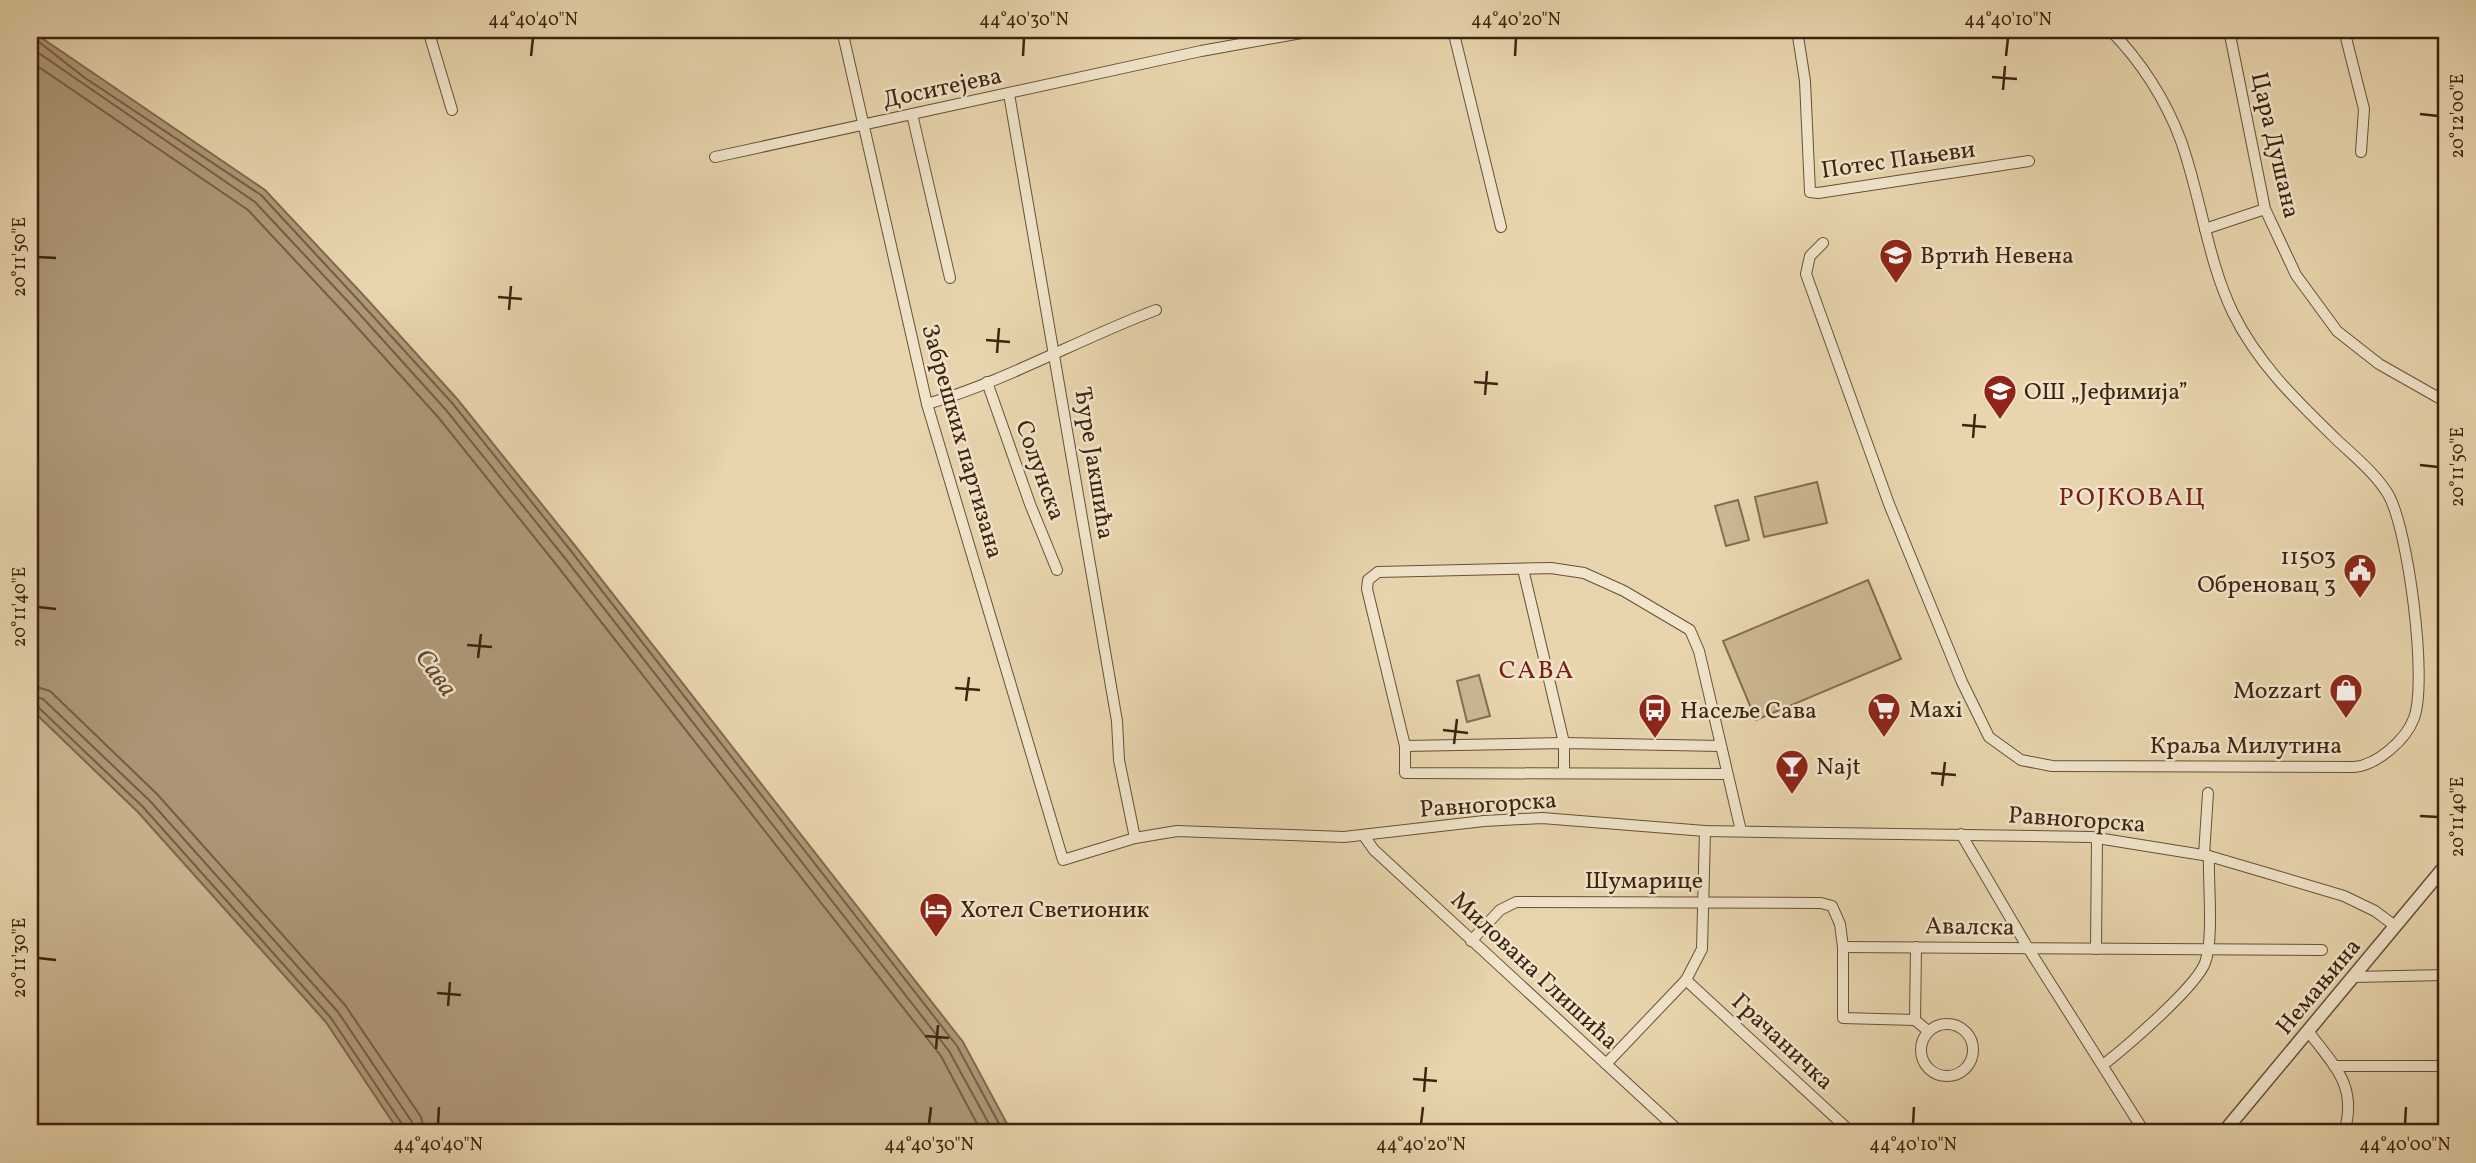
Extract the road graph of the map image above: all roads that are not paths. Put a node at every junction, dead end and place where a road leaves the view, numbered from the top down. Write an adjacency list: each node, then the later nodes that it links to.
1 (428, 30): 10 (street)
2 (842, 30): 12 (street, Забрешких партизана)
3 (1318, 30): 9 (street, Доситејева)
4 (1453, 30): 17 (street)
5 (1797, 30): 15 (street, Потес Пањеви)
6 (2110, 30): 18 (street, Краља Милутина)
7 (2230, 30): 16 (street, Цара Душана)
8 (2344, 30): 13 (street)
9 (1009, 94): 11 (street, Доситејева); 22 (street, Ђуре Јакшића)
10 (452, 110)
11 (912, 114): 12 (street, Доситејева); 20 (street)
12 (863, 125): 14 (street, Доситејева); 25 (street, Забрешких партизана)
13 (2361, 152)
14 (715, 158)
15 (2029, 161)
16 (2264, 209): 18 (street); 24 (street, Цара Душана)
17 (1501, 227)
18 (2205, 229): 19 (street, Краља Милутина)
19 (1824, 243)
20 (950, 278)
21 (1156, 310): 22 (street)
22 (1055, 352): 23 (street); 38 (street, Ђуре Јакшића)
23 (987, 382): 25 (street); 27 (street, Солунска)
24 (2446, 402)
25 (927, 404): 41 (street, Забрешких партизана)
26 (1523, 569): 28 (street, Равногорска); 29 (street, Равногорска); 30 (street, Равногорска)
27 (1057, 570)
28 (1564, 743): 29 (street); 30 (street); 31 (street, Равногорска)
29 (1405, 746): 31 (street, Равногорска)
30 (1721, 746): 32 (street, Равногорска)
31 (1564, 772): 32 (street, Равногорска)
32 (1727, 774): 35 (street, Равногорска)
33 (2208, 793): 40 (street)
34 (1704, 831): 35 (street, Равногорска); 37 (street, Равногорска); 43 (street)
35 (1741, 831): 36 (street, Равногорска)
36 (1961, 834): 39 (street, Равногорска); 48 (street)
37 (1364, 836): 38 (street, Равногорска); 45 (street, Милована Глишића)
38 (1135, 838): 41 (street, Равногорска)
39 (2098, 838): 40 (street, Равногорска); 49 (street)
40 (2206, 855): 44 (street, Равногорска); 50 (street)
41 (1061, 859)
42 (2446, 865): 44 (street, Немањина)
43 (1704, 900): 45 (street, Шумарице); 46 (street, Шумарице); 54 (street)
44 (2396, 926): 53 (street, Немањина)
45 (1471, 941): 58 (street, Милована Глишића)
46 (1843, 947): 47 (street, Авалска); 55 (street)
47 (1916, 947): 48 (street, Авалска); 55 (street)
48 (2028, 948): 49 (street, Авалска); 59 (street)
49 (2096, 948): 50 (street, Авалска)
50 (2208, 948): 51 (street, Авалска); 59 (street)
51 (2322, 950)
52 (2446, 975): 53 (street)
53 (2353, 976): 57 (street, Немањина)
54 (1686, 980): 58 (street); 63 (street, Грачаничка)
55 (1915, 1020): 56 (street)
56 (1928, 1031): 56 (street)
57 (2308, 1031): 60 (street); 65 (street, Немањина)
58 (1606, 1064): 62 (street, Милована Глишића)
59 (2103, 1065): 64 (street)
60 (2334, 1066): 61 (street); 66 (street)
61 (2446, 1066)
62 (1681, 1133)
63 (1852, 1133)
64 (2145, 1133)
65 (2223, 1133)
66 (2344, 1133)

